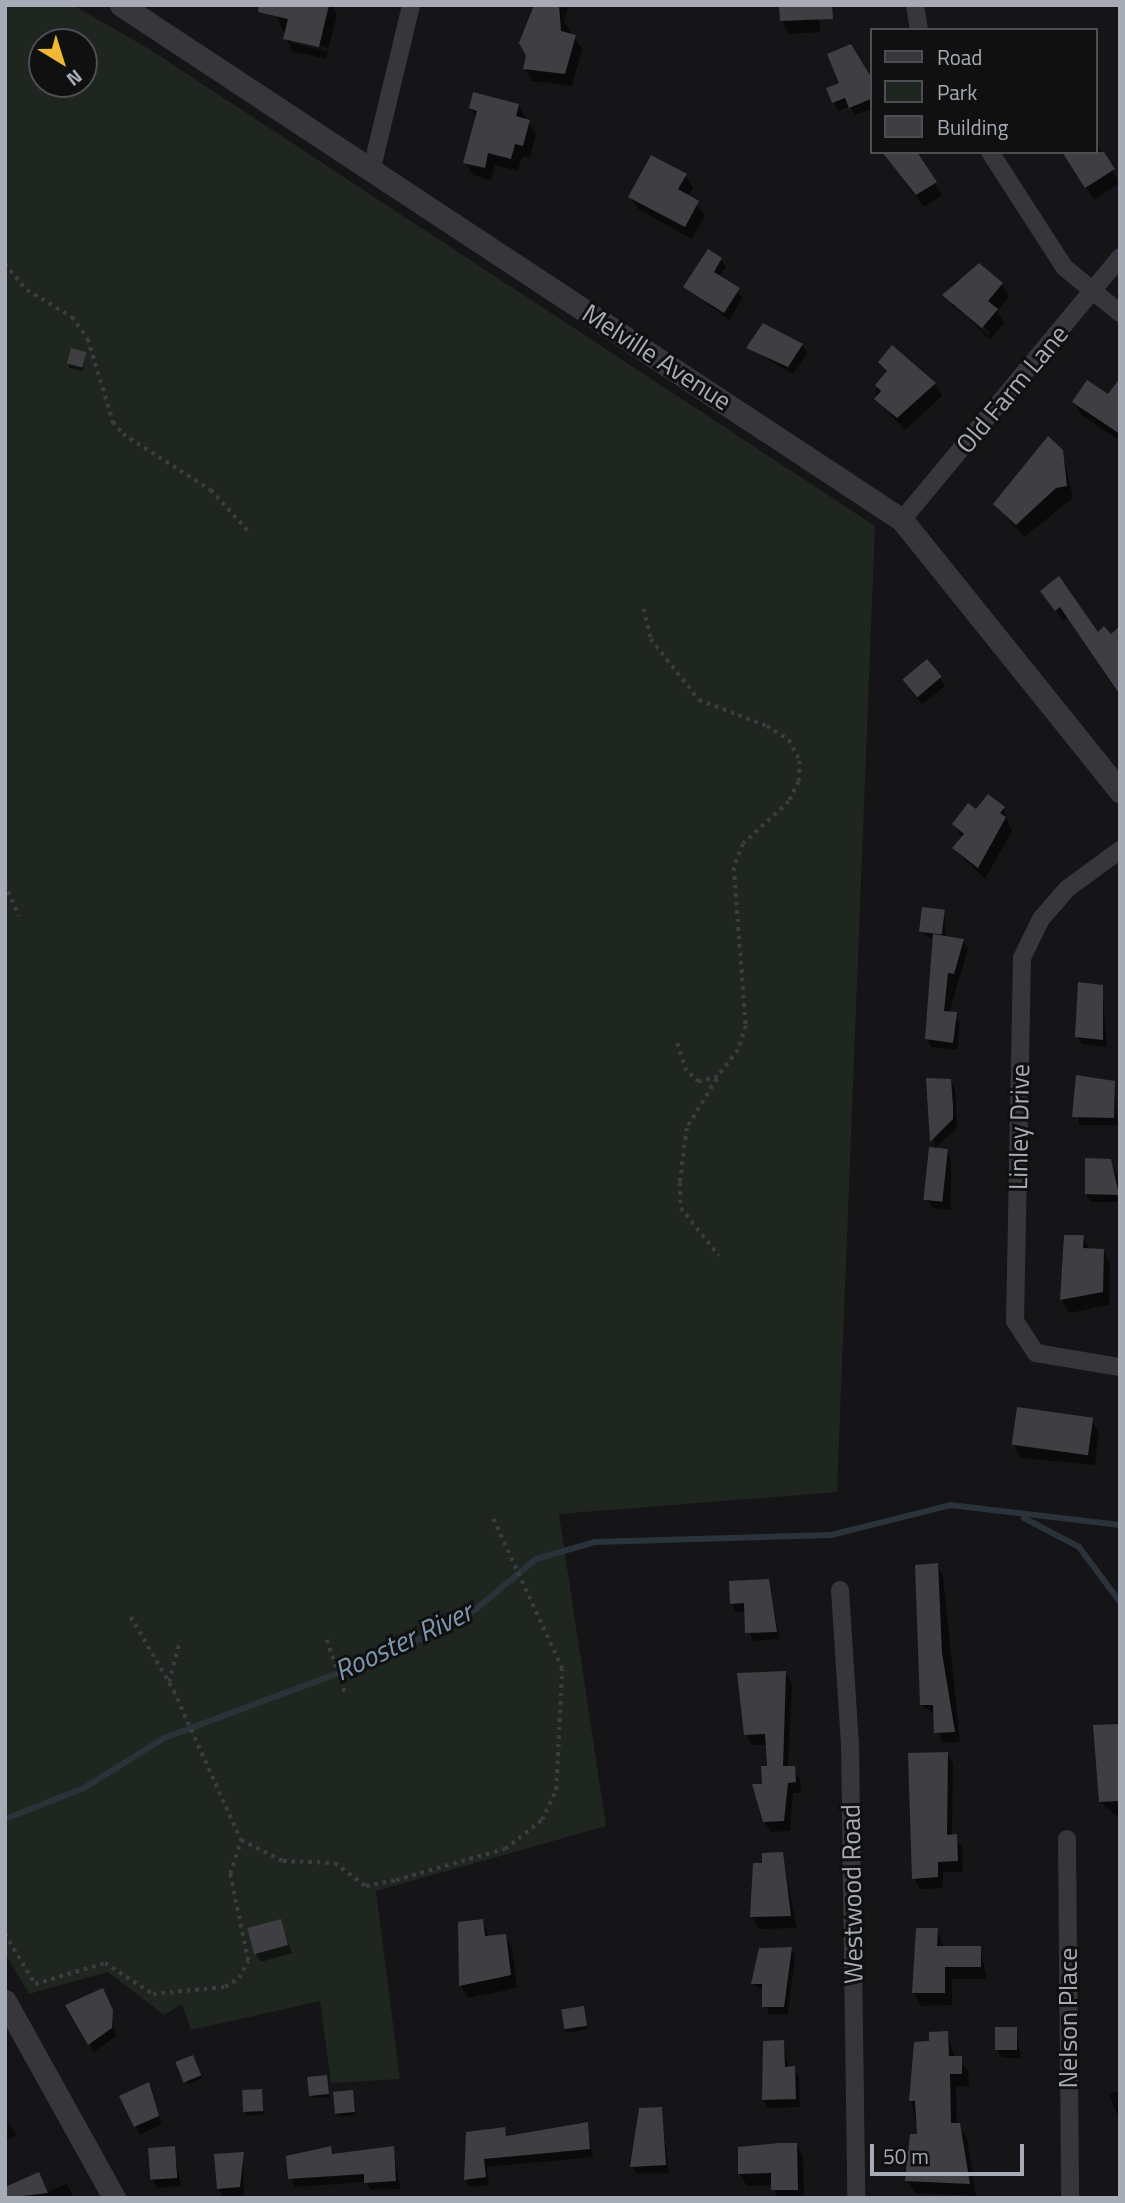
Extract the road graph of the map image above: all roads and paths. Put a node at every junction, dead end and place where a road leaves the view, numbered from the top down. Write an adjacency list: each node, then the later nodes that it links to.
1 (121, 5): 6 (street, Melville Avenue)
2 (411, 5): 6 (street)
3 (915, 5): 4 (street)
4 (919, 28)
5 (991, 154): 9 (street)
6 (372, 172): 11 (street, Melville Avenue)
7 (1120, 257): 9 (street, Old Farm Lane)
8 (5, 264): 12 (path)
9 (1090, 294): 10 (street); 11 (street, Old Farm Lane)
10 (1120, 313)
11 (902, 520): 14 (street, Melville Avenue)
12 (251, 534)
13 (644, 609): 19 (path)
14 (1120, 791)
15 (1120, 850): 21 (street, Linley Drive)
16 (5, 884): 17 (path)
17 (19, 916)
18 (676, 1041): 19 (path)
19 (718, 1077): 20 (path)
20 (719, 1256)
21 (1120, 1367)
22 (493, 1519): 30 (path)
23 (840, 1590): 34 (street, Westwood Road)
24 (131, 1617): 27 (path)
25 (180, 1640): 27 (path)
26 (327, 1640): 28 (path)
27 (169, 1682): 30 (path)
28 (345, 1693)
29 (1067, 1839): 35 (street, Nelson Place)
30 (241, 1840): 31 (path)
31 (5, 1934)
32 (5, 2001): 33 (street)
33 (114, 2198)
34 (856, 2198)
35 (1070, 2198)

